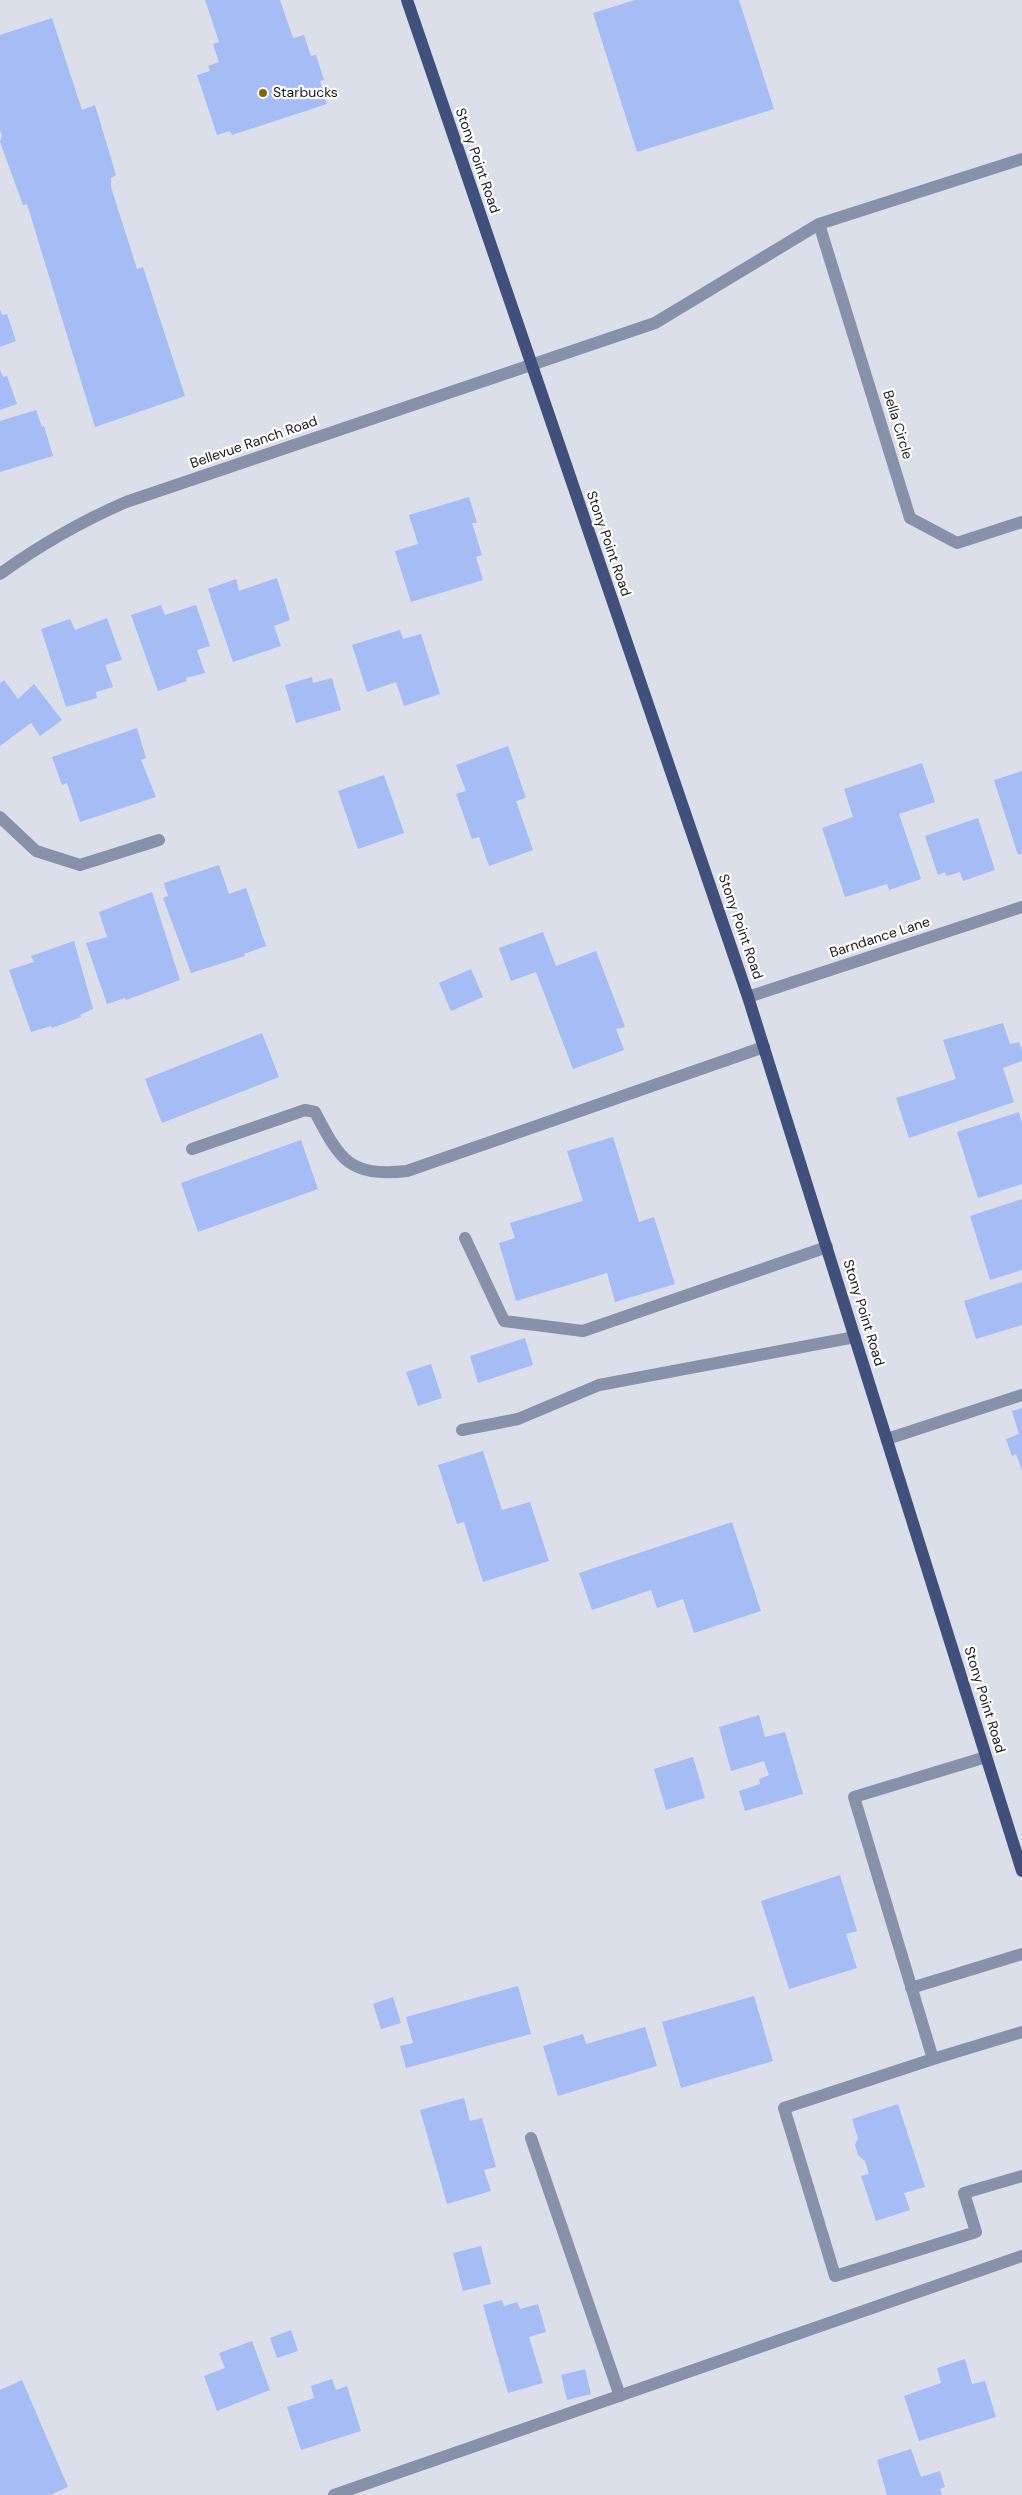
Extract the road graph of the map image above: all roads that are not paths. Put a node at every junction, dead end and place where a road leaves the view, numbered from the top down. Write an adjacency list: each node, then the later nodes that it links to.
1 (407, 0): 4 (main road, Stony Point Road)
2 (1022, 160): 3 (street)
3 (819, 224): 4 (street); 5 (street, Bella Circle)
4 (531, 366): 6 (street, Bellevue Ranch Road); 10 (main road, Stony Point Road)
5 (1022, 522)
6 (0, 574)
7 (0, 817): 8 (street)
8 (160, 840)
9 (1022, 907): 10 (street, Barndance Lane)
10 (748, 997): 11 (main road, Stony Point Road)
11 (764, 1047): 12 (street); 14 (main road, Stony Point Road)
12 (192, 1149)
13 (465, 1238): 14 (street)
14 (827, 1247): 15 (main road, Stony Point Road)
15 (854, 1337): 17 (street); 18 (main road, Stony Point Road)
16 (1022, 1395): 18 (street)
17 (462, 1430)
18 (887, 1439): 19 (main road, Stony Point Road)
19 (986, 1757): 20 (main road, Stony Point Road); 22 (street)
20 (1022, 1872)
21 (1022, 1954): 22 (street)
22 (912, 1988): 24 (street)
23 (1022, 2032): 24 (street)
24 (933, 2059): 26 (street)
25 (531, 2138): 28 (street)
26 (1022, 2176)
27 (1022, 2256): 28 (street)
28 (620, 2396): 29 (street)
29 (334, 2495)

